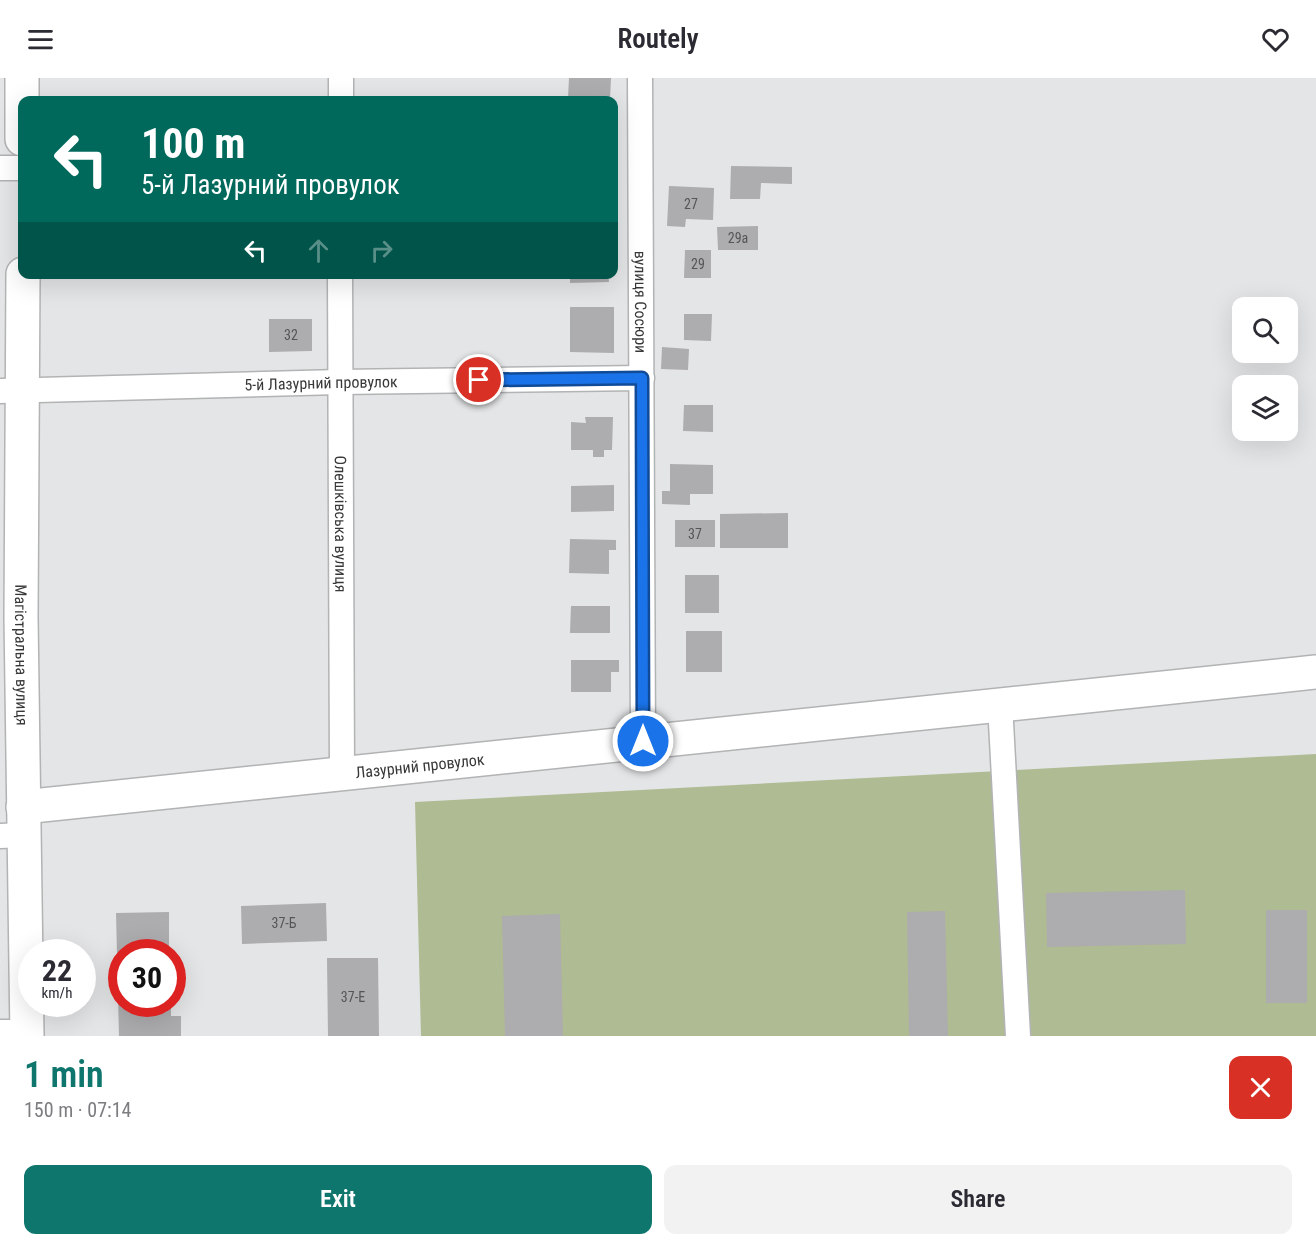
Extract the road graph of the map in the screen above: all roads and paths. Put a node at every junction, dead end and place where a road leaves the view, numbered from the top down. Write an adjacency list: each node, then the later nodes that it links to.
1 (22, 78): 4 (street)
2 (341, 78): 5 (street)
3 (640, 78): 10 (street, вулиця Сосюри)
4 (22, 96)
5 (340, 96)
6 (0, 168): 7 (street)
7 (18, 168)
8 (23, 279): 12 (street, Магістральна вулиця)
9 (340, 279): 11 (street, Олешківська вулиця)
10 (642, 378): 11 (street, 5-й Лазурний провулок); 16 (street, вулиця Сосюри)
11 (339, 382): 12 (street, 5-й Лазурний провулок); 17 (street, Олешківська вулиця)
12 (12, 391): 13 (street, Магістральна вулиця)
13 (11, 617): 18 (street, Магістральна вулиця)
14 (1316, 672): 15 (street, Лазурний провулок)
15 (1000, 704): 16 (street, Лазурний провулок); 20 (street)
16 (643, 741): 17 (street, Лазурний провулок)
17 (342, 774): 18 (street, Лазурний провулок)
18 (15, 826): 19 (street, Магістральна вулиця)
19 (18, 1033)
20 (1018, 1036)

